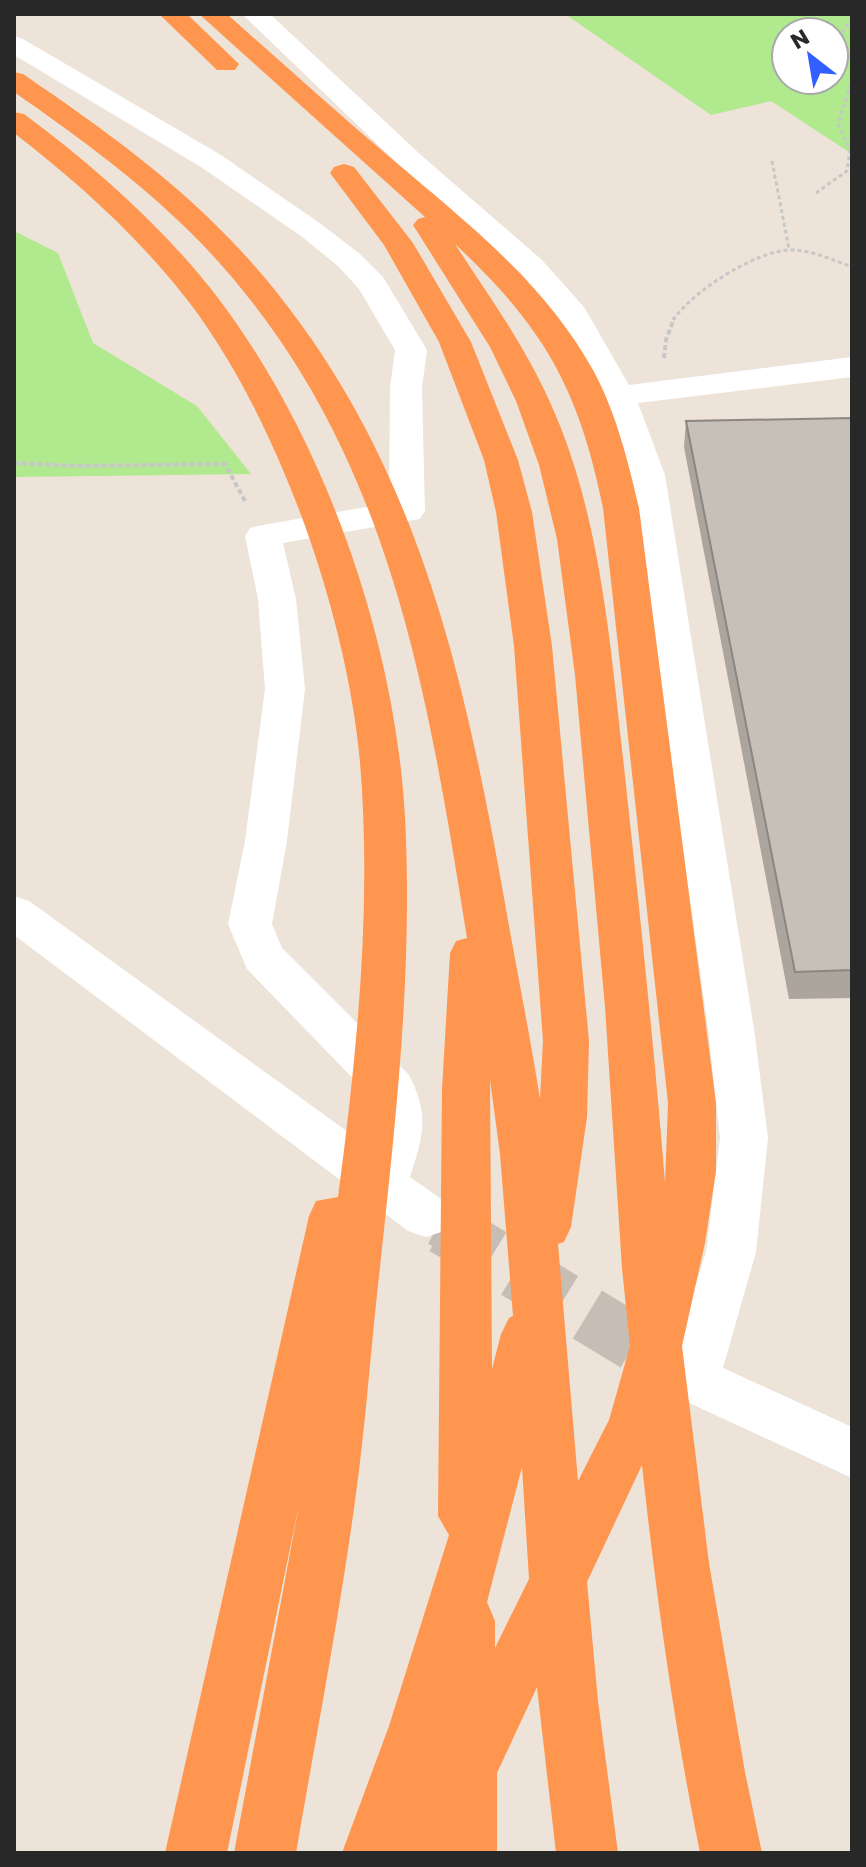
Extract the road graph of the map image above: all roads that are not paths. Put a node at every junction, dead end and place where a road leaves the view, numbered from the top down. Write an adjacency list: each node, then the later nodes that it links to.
1 (172, 14): 5 (highway)
2 (212, 14): 8 (highway)
3 (255, 14): 10 (street)
4 (14, 44): 14 (street)
5 (241, 78)
6 (14, 80): 11 (highway)
7 (14, 120): 13 (highway)
8 (348, 163): 19 (highway); 20 (highway); 23 (highway)
9 (852, 367): 10 (street)
10 (619, 396): 16 (street)
11 (476, 862): 21 (highway); 22 (highway)
12 (14, 912): 14 (street)
13 (382, 962): 17 (highway); 18 (highway)
14 (383, 1184): 15 (street)
15 (426, 1216)
16 (852, 1453)
17 (196, 1853)
18 (265, 1853)
19 (373, 1853)
20 (426, 1853)
21 (466, 1853)
22 (587, 1853)
23 (731, 1853)

